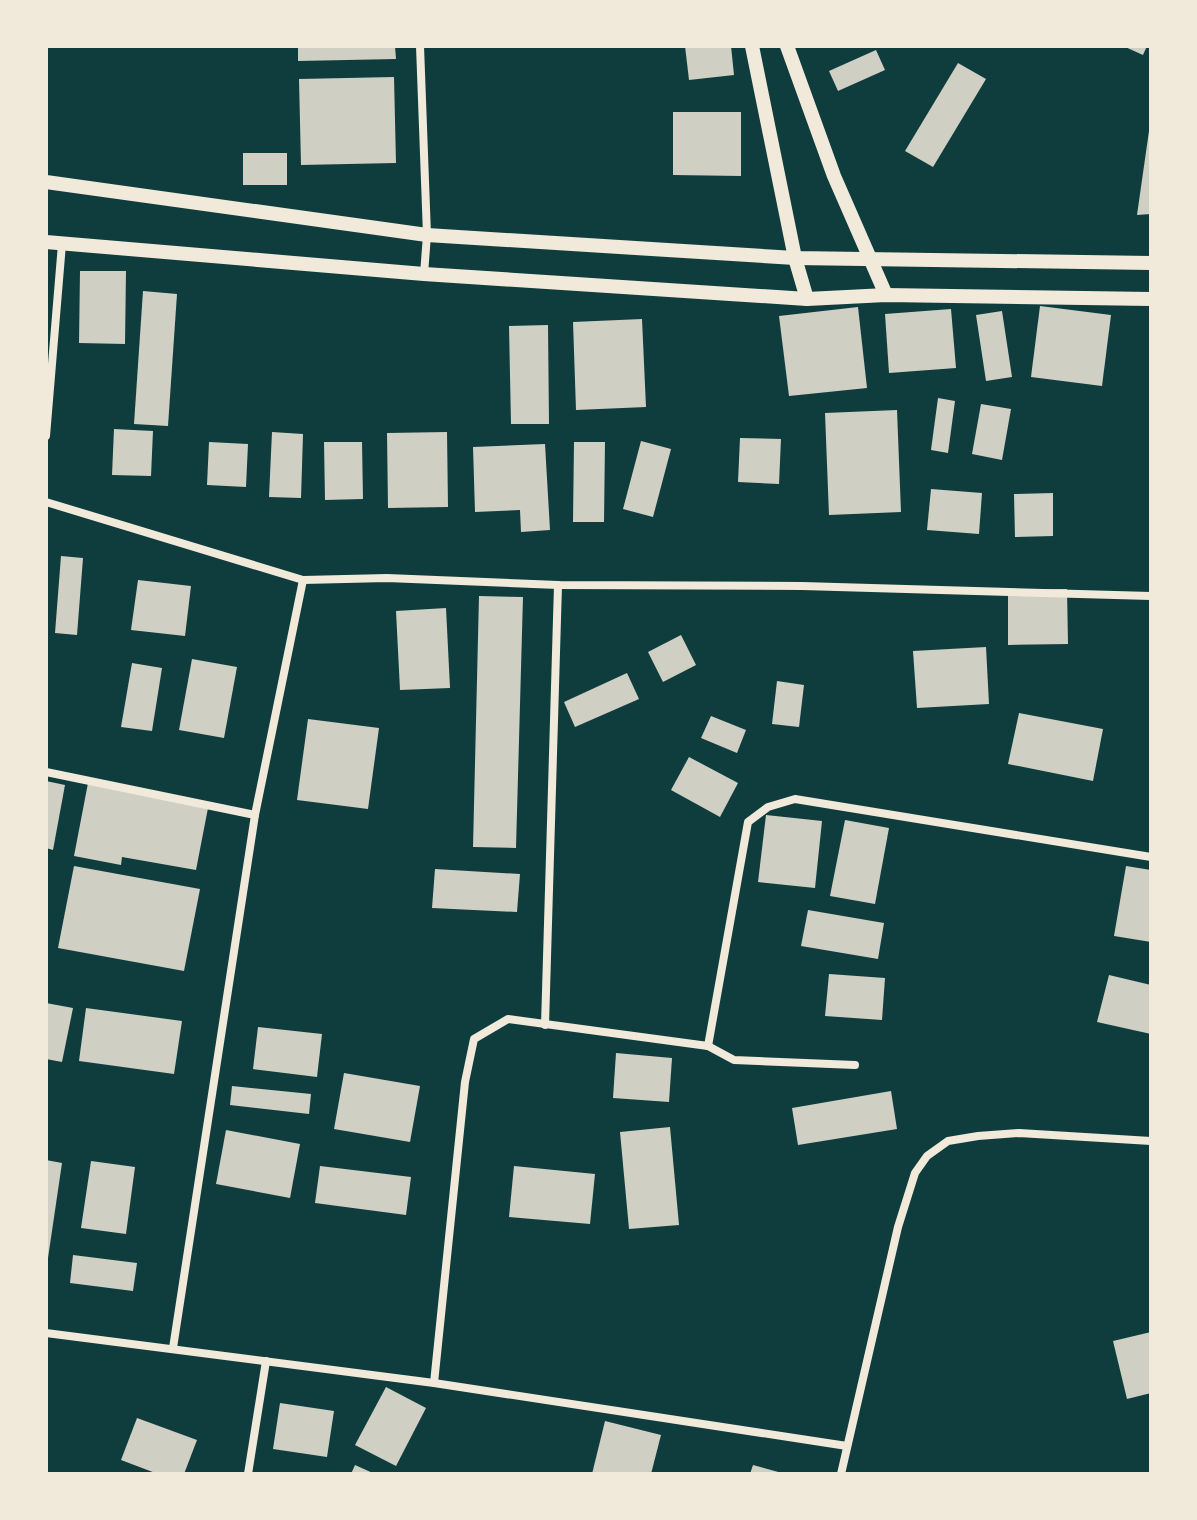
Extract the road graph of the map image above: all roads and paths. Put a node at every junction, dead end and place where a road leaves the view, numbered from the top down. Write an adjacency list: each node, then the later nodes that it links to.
1 (420, 46): 5 (street)
2 (752, 46): 9 (street)
3 (787, 46): 8 (street)
4 (46, 182): 5 (street)
5 (427, 235): 9 (street); 11 (street)
6 (46, 242): 7 (street)
7 (62, 244): 11 (street); 15 (street)
8 (871, 256): 9 (street); 10 (street); 12 (street)
9 (795, 258): 13 (street)
10 (1151, 263)
11 (424, 274): 13 (street)
12 (886, 295): 13 (street); 14 (street)
13 (807, 299)
14 (1151, 299)
15 (46, 436)
16 (46, 502): 17 (street)
17 (303, 580): 18 (street); 21 (street)
18 (558, 585): 19 (street); 23 (street)
19 (1151, 596)
20 (46, 772): 21 (street)
21 (255, 815): 28 (street)
22 (1151, 857): 24 (street)
23 (545, 1025): 24 (street); 30 (street)
24 (708, 1046): 25 (street)
25 (855, 1065)
26 (1151, 1141): 31 (street)
27 (46, 1333): 28 (street)
28 (173, 1348): 29 (street)
29 (266, 1361): 30 (street); 32 (street)
30 (434, 1383): 31 (street)
31 (847, 1446): 33 (street)
32 (248, 1474)
33 (841, 1474)

